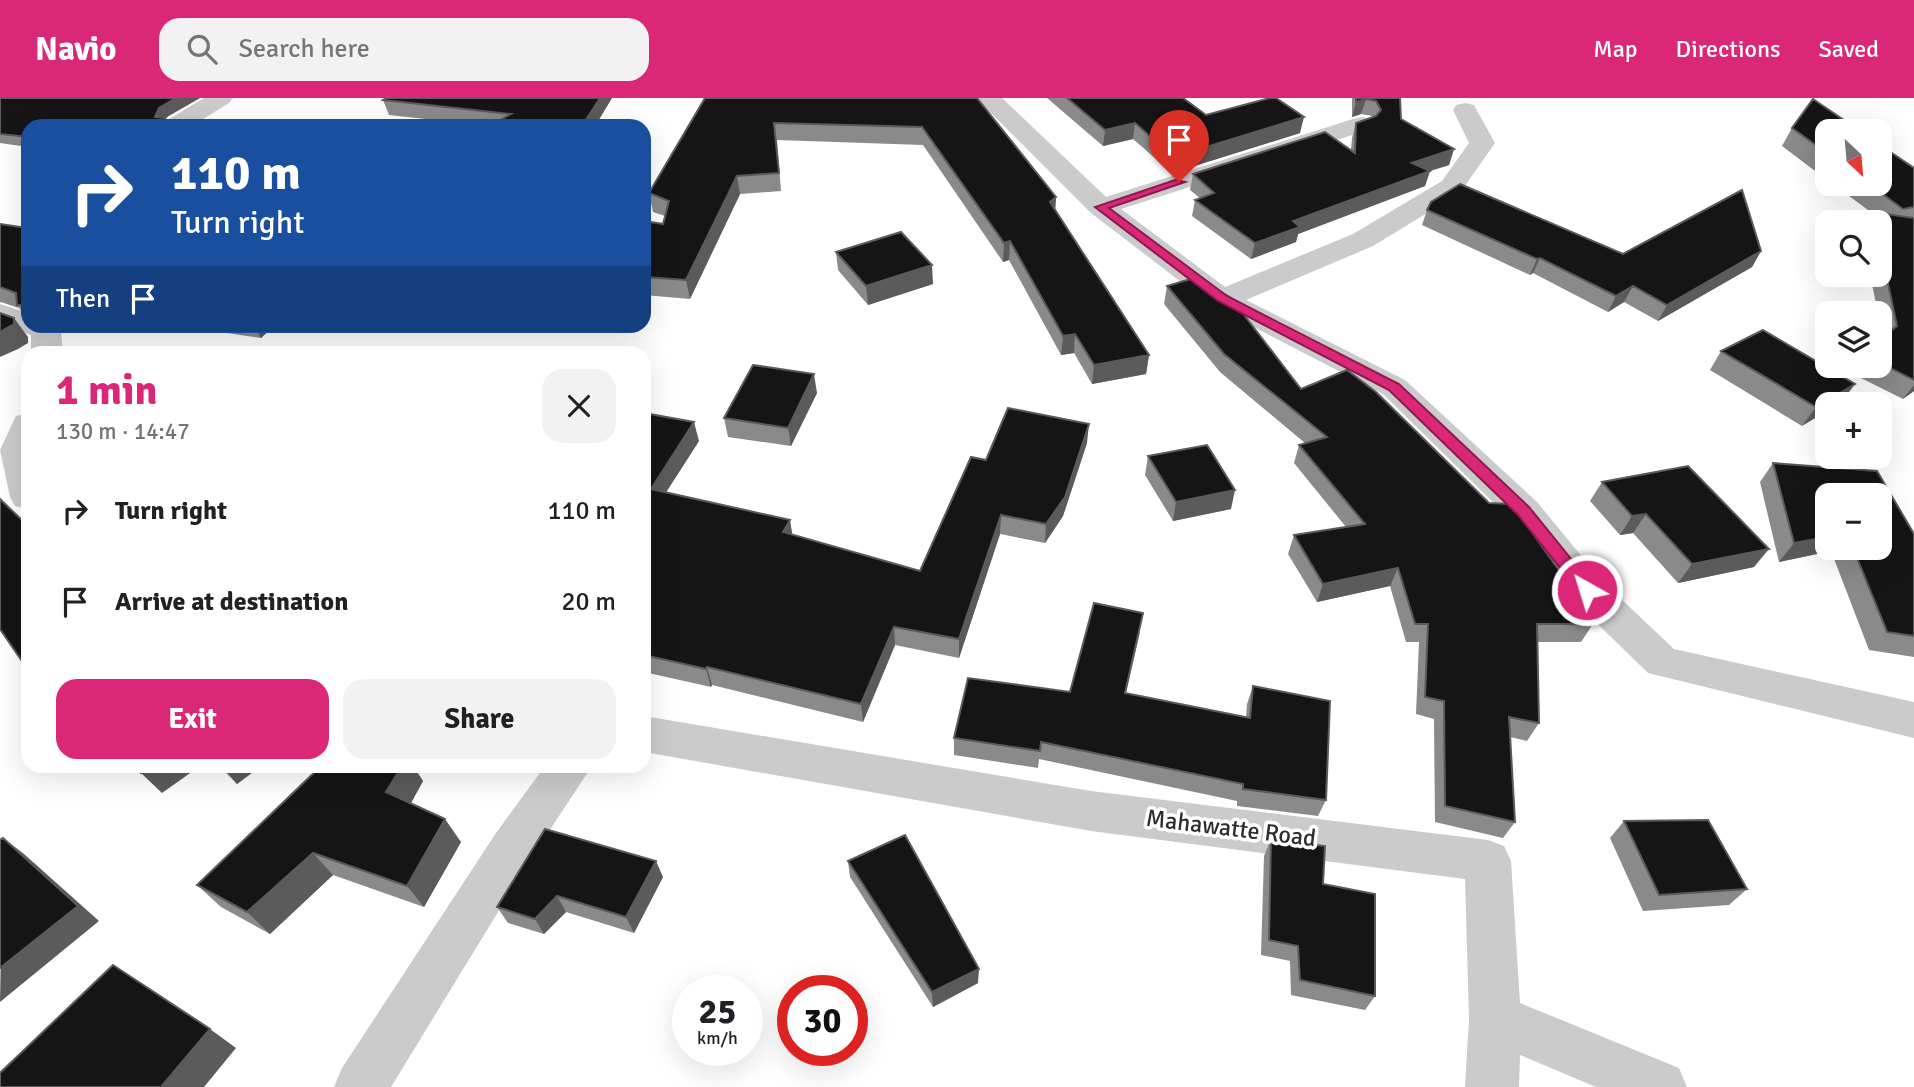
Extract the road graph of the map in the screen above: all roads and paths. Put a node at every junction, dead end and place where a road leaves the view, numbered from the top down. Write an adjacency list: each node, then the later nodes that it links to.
1 (221, 98): 4 (street)
2 (988, 98): 6 (street)
3 (1465, 110): 7 (street)
4 (186, 119)
5 (1362, 124): 6 (street)
6 (1101, 207): 7 (street)
7 (1222, 299): 12 (street)
8 (0, 313): 9 (street)
9 (21, 320)
10 (21, 441): 11 (street)
11 (21, 467)
12 (1914, 720)
13 (651, 735): 15 (street, Mahawatte Road)
14 (564, 773): 16 (street)
15 (1494, 1019): 17 (street); 18 (street)
16 (362, 1087)
17 (1492, 1087)
18 (1660, 1087)

